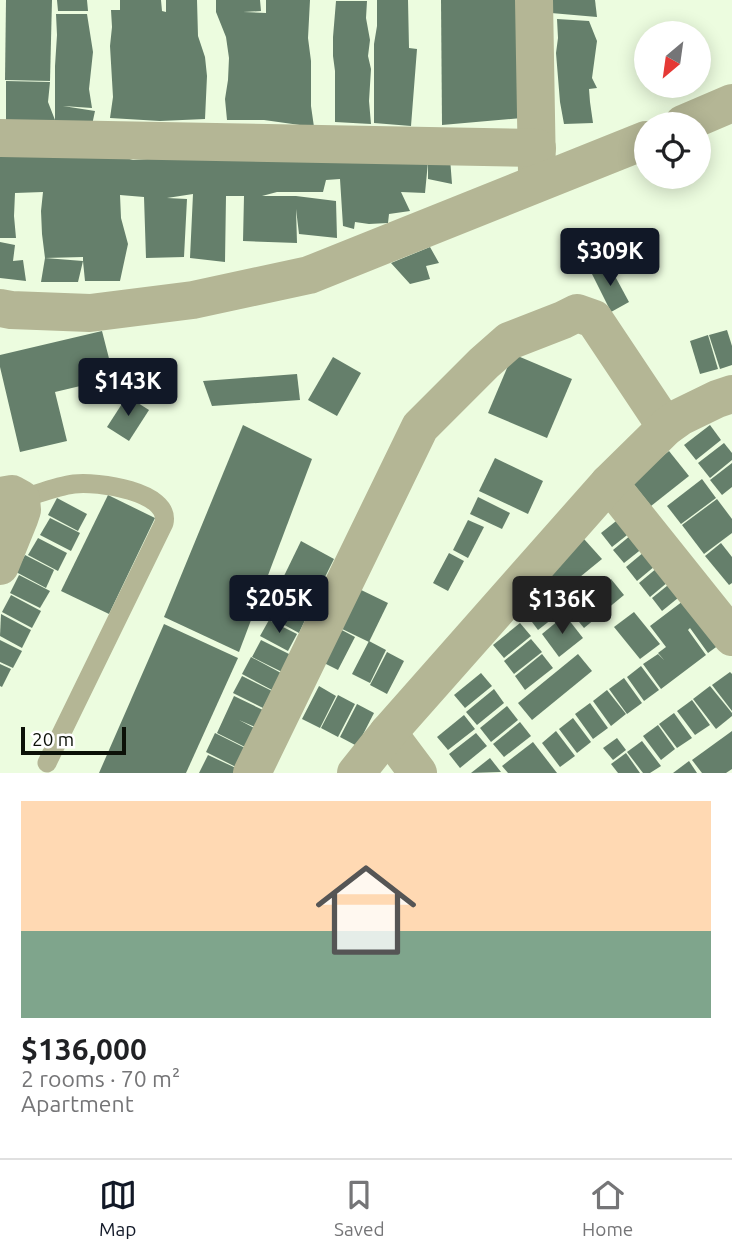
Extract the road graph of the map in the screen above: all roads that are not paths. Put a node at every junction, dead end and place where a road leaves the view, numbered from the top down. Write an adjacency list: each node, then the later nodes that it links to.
1 (534, 0): 6 (street)
2 (732, 103): 3 (street)
3 (711, 112)
4 (0, 138): 6 (street)
5 (634, 143): 6 (street)
6 (537, 165): 7 (street)
7 (0, 308)
8 (732, 394): 9 (street)
9 (666, 427): 10 (street); 16 (street)
10 (609, 483): 13 (street); 14 (street)
11 (11, 498): 12 (street); 15 (lane)
12 (0, 566)
13 (732, 637)
14 (388, 733): 17 (street); 18 (street)
15 (47, 763)
16 (252, 773)
17 (356, 773)
18 (418, 773)

